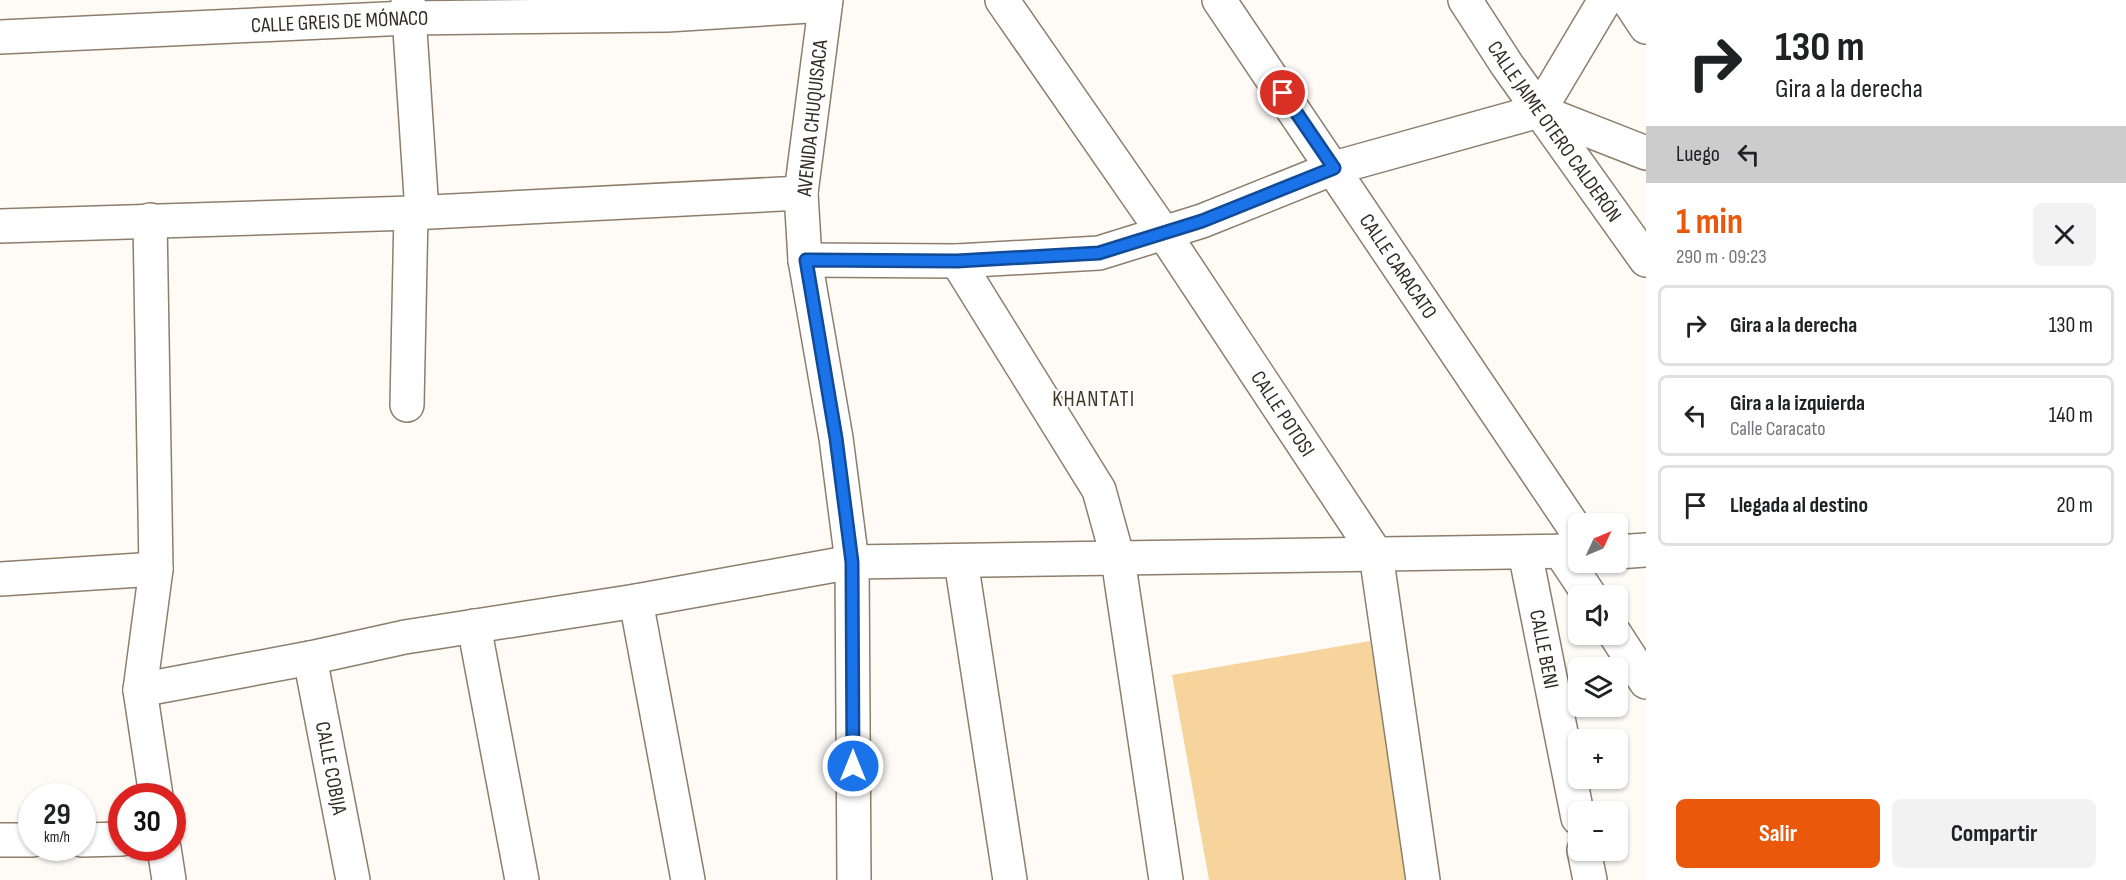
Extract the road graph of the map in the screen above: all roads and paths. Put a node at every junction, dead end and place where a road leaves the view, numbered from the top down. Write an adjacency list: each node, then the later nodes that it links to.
1 (1002, 0): 18 (street, CALLE POTOSI)
2 (1219, 0): 13 (street, CALLE CARACATO)
3 (1465, 0): 11 (street, CALLE JAIME OTERO CALDERÓN)
4 (1605, 0): 11 (street)
5 (1628, 0): 9 (street)
6 (825, 2): 7 (street, CALLE GREIS DE MÓNACO); 14 (street, AVENIDA CHUQUISACA)
7 (666, 7): 8 (street, CALLE GREIS DE MÓNACO)
8 (407, 9): 10 (street, CALLE GREIS DE MÓNACO); 15 (street)
9 (1646, 27)
10 (0, 37)
11 (1539, 111): 12 (street); 13 (street); 20 (street, CALLE JAIME OTERO CALDERÓN)
12 (1646, 153)
13 (1334, 168): 18 (street); 23 (street, CALLE CARACATO)
14 (801, 193): 15 (street); 19 (street, AVENIDA CHUQUISACA)
15 (416, 212): 16 (street); 22 (street)
16 (150, 220): 17 (street); 32 (street)
17 (0, 226)
18 (1163, 232): 21 (street); 28 (street, CALLE POTOSI)
19 (806, 260): 21 (street); 31 (street, AVENIDA CHUQUISACA)
20 (1646, 260)
21 (957, 261): 29 (street)
22 (407, 405)
23 (1568, 539)
24 (1568, 546): 27 (street)
25 (1646, 550): 26 (street)
26 (1628, 551)
27 (1525, 552): 28 (street); 41 (street, CALLE BENI)
28 (1376, 554): 29 (street); 53 (street, CALLE POTOSI)
29 (1118, 559): 30 (street); 52 (street)
30 (961, 561): 31 (street); 51 (street)
31 (852, 562): 34 (street); 50 (street, AVENIDA CHUQUISACA)
32 (156, 568): 33 (street); 39 (street)
33 (0, 579)
34 (636, 601): 35 (street); 49 (street)
35 (474, 626): 37 (street); 48 (street)
36 (1622, 645): 38 (street)
37 (310, 658): 39 (street); 47 (street, CALLE COBIJA)
38 (1646, 682)
39 (140, 690): 40 (street)
40 (154, 783)
41 (1575, 801)
42 (0, 840): 43 (street)
43 (18, 840)
44 (166, 861): 46 (street)
45 (1586, 861): 54 (street)
46 (169, 880)
47 (354, 880)
48 (522, 880)
49 (688, 880)
50 (854, 880)
51 (1010, 880)
52 (1166, 880)
53 (1423, 880)
54 (1590, 880)

